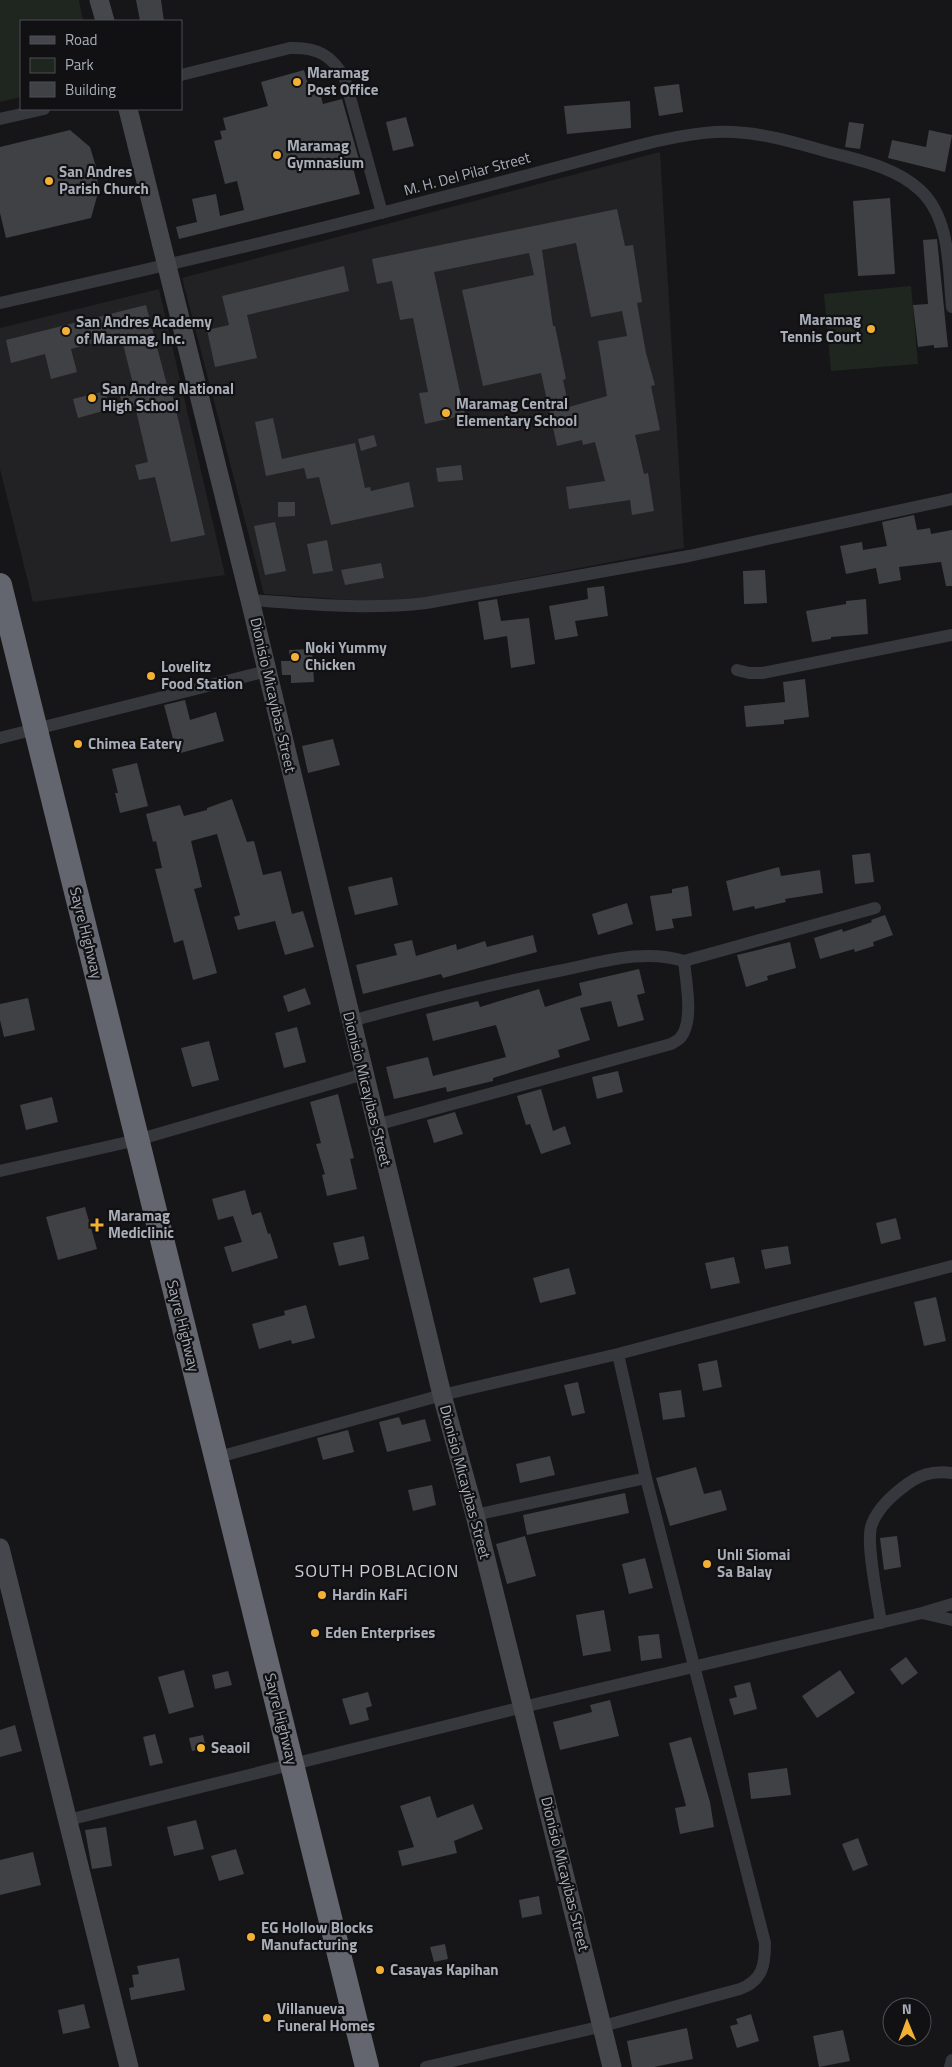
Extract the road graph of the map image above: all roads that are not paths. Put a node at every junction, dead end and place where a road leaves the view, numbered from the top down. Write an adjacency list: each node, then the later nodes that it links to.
1 (99, 0): 2 (street)
2 (105, 20)
3 (182, 75): 7 (street)
4 (40, 110): 6 (street)
5 (128, 110): 8 (street, Dionisio Micayibas Street)
6 (0, 119)
7 (382, 214): 8 (street, M. H. Del Pilar Street); 10 (street, M. H. Del Pilar Street)
8 (167, 265): 9 (street, M. H. Del Pilar Street); 13 (street, Dionisio Micayibas Street)
9 (0, 303)
10 (952, 307)
11 (952, 498): 13 (street)
12 (0, 585): 17 (highway, Sayre Highway)
13 (250, 600): 16 (street, Dionisio Micayibas Street)
14 (952, 634): 15 (street)
15 (738, 670)
16 (267, 671): 17 (street); 21 (street, Dionisio Micayibas Street)
17 (36, 730): 18 (street); 24 (highway, Sayre Highway)
18 (0, 738)
19 (875, 908): 20 (street)
20 (684, 962): 21 (street); 23 (street)
21 (351, 1021): 22 (street, Dionisio Micayibas Street)
22 (364, 1074): 23 (street, Dionisio Micayibas Street); 24 (street)
23 (376, 1125): 28 (street, Dionisio Micayibas Street)
24 (137, 1140): 25 (street); 29 (highway, Sayre Highway)
25 (0, 1172)
26 (952, 1266): 27 (street)
27 (618, 1354): 28 (street); 31 (street)
28 (442, 1394): 29 (street); 32 (street, Dionisio Micayibas Street)
29 (215, 1458): 40 (highway, Sayre Highway)
30 (952, 1473): 37 (street)
31 (646, 1478): 32 (street); 38 (street)
32 (475, 1515): 39 (street, Dionisio Micayibas Street)
33 (0, 1548): 41 (street)
34 (952, 1604): 35 (street)
35 (922, 1613): 36 (street); 37 (street)
36 (952, 1620)
37 (881, 1623): 38 (street)
38 (694, 1668): 39 (street); 42 (street)
39 (523, 1707): 40 (street); 42 (street, Dionisio Micayibas Street)
40 (292, 1765): 41 (street); 45 (highway, Sayre Highway)
41 (68, 1820): 44 (street)
42 (602, 2026): 46 (street); 47 (street, Dionisio Micayibas Street)
43 (952, 2060): 48 (street)
44 (129, 2067)
45 (367, 2067)
46 (426, 2067)
47 (612, 2067)
48 (950, 2067)

